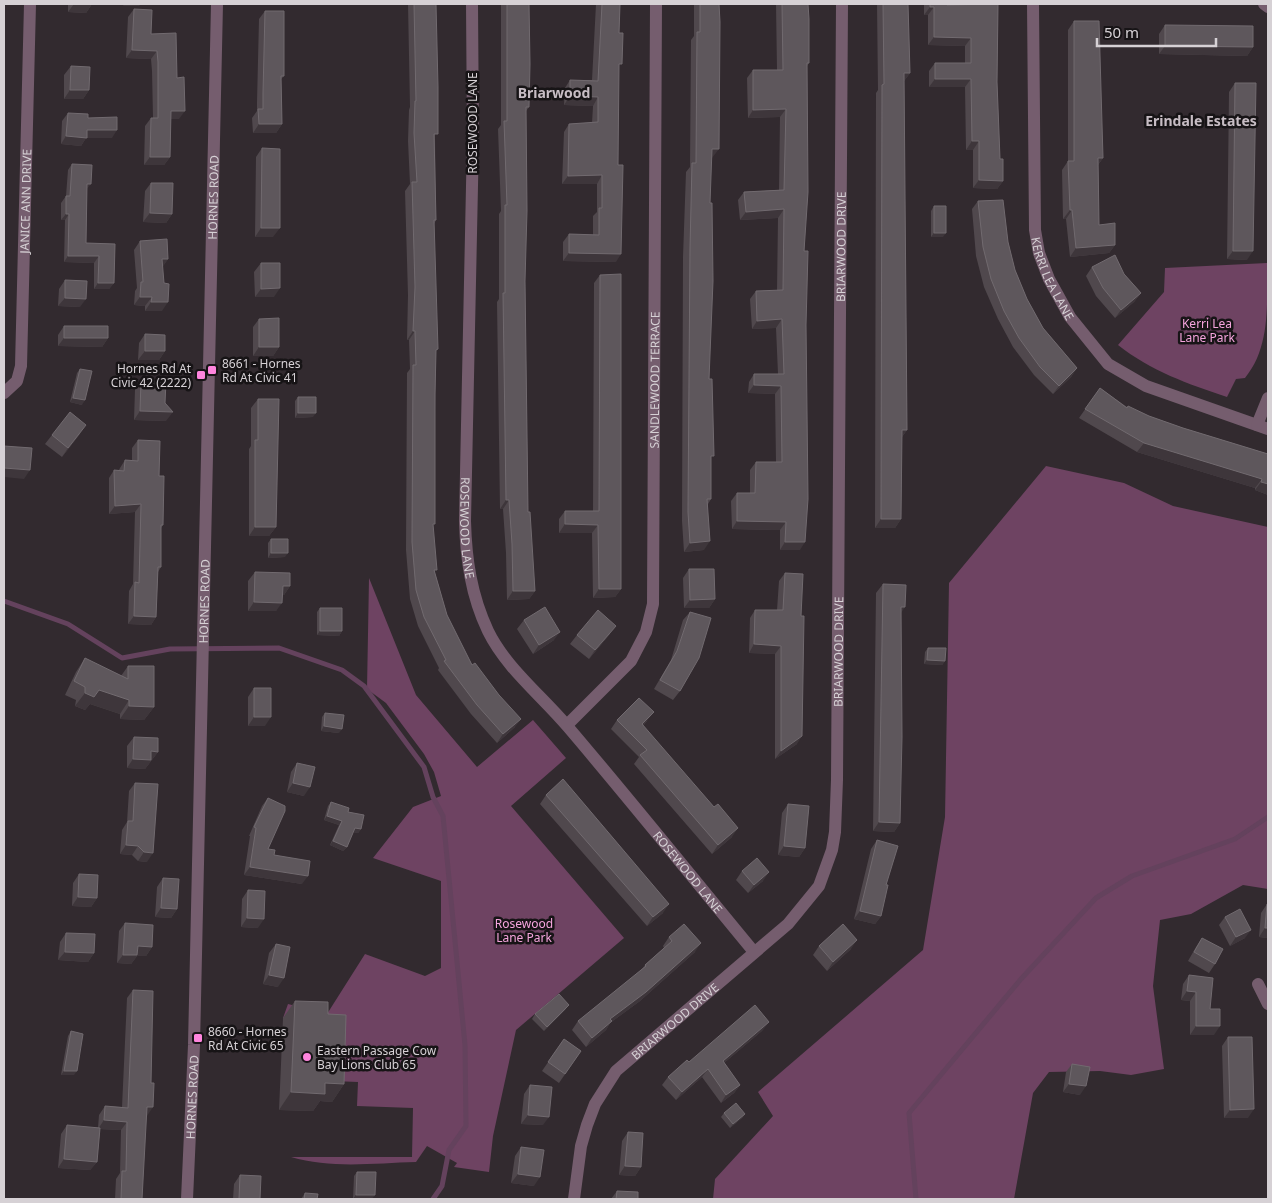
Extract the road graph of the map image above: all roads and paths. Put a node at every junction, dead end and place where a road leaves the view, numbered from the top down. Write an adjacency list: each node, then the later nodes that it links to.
1 (30, 4): 9 (street, JANICE ANN DRIVE)
2 (217, 4): 16 (street, HORNES ROAD)
3 (472, 4): 12 (street, ROSEWOOD LANE)
4 (656, 4): 12 (street, SANDLEWOOD TERRACE)
5 (842, 4): 13 (street, BRIARWOOD DRIVE)
6 (1033, 4): 11 (street, KERRI LEA LANE)
7 (1264, 4): 8 (street)
8 (1268, 7)
9 (4, 393)
10 (1268, 398): 11 (street)
11 (1263, 427)
12 (567, 725): 13 (street, ROSEWOOD LANE)
13 (754, 952): 17 (street, BRIARWOOD DRIVE)
14 (1258, 984): 15 (street)
15 (1268, 1004)
16 (187, 1199)
17 (574, 1199)

